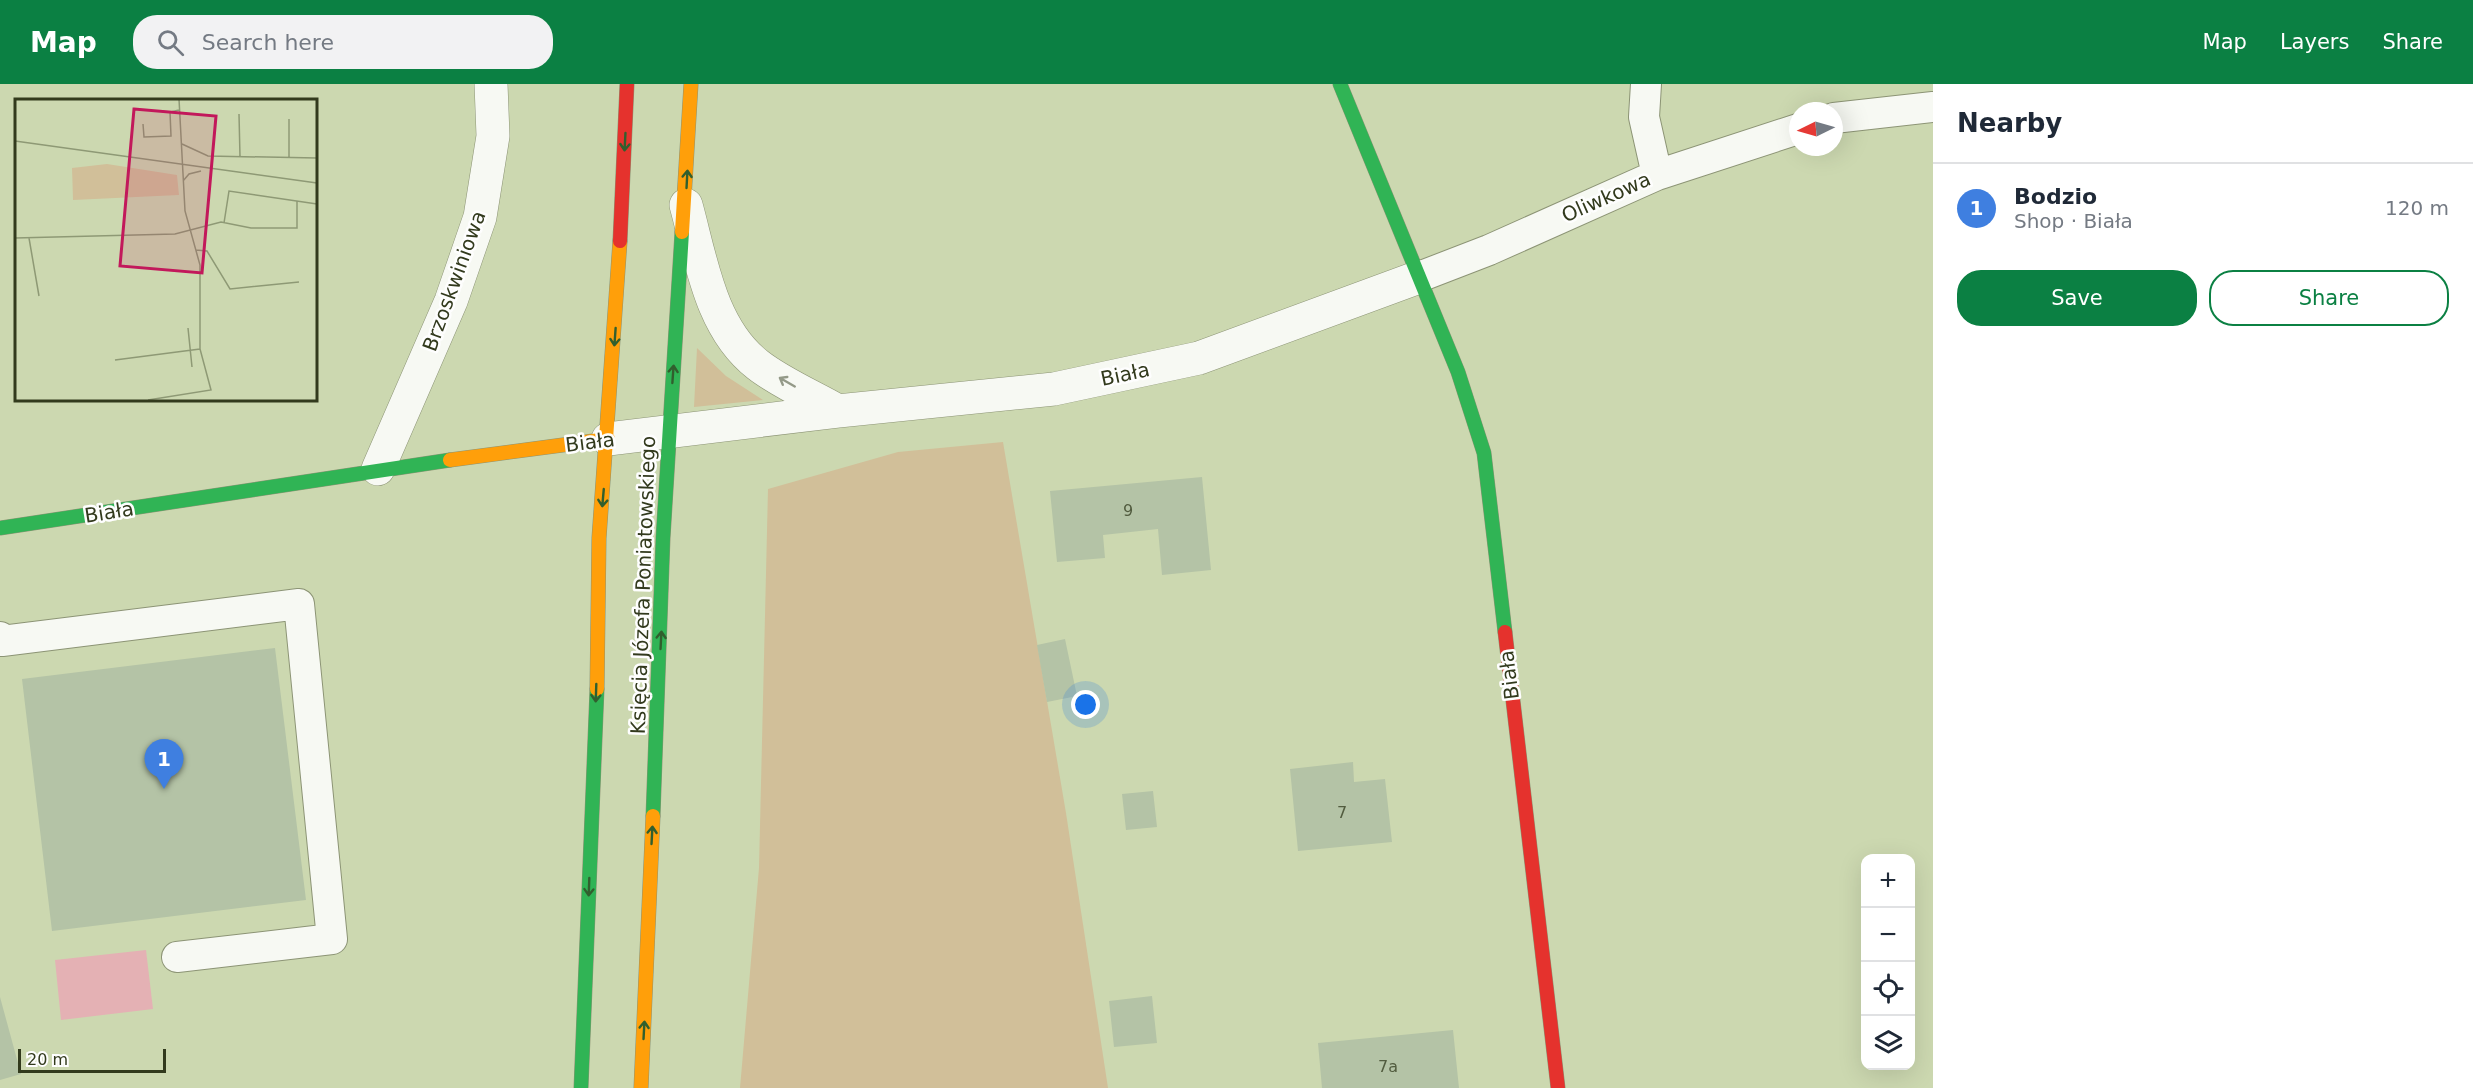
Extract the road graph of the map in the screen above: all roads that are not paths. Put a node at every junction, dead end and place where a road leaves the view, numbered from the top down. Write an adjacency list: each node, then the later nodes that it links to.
1 (491, 84): 15 (street, Brzoskwiniowa)
2 (627, 84): 14 (main road, Księcia Józefa Poniatowskiego, one-way to 14)
3 (691, 84): 10 (main road, Księcia Józefa Poniatowskiego, one-way to 3)
4 (1340, 84): 11 (main road)
5 (1646, 84): 9 (lane)
6 (1933, 107): 7 (lane)
7 (1843, 117)
8 (1789, 132): 9 (lane, Oliwkowa)
9 (1657, 175): 11 (lane, Oliwkowa)
10 (686, 204): 12 (street, one-way to 10); 13 (main road, Księcia Józefa Poniatowskiego, one-way to 10)
11 (1419, 277): 12 (street, Biała); 21 (main road, Biała)
12 (838, 411): 13 (street, Biała)
13 (669, 432): 14 (street, Biała); 20 (main road, Księcia Józefa Poniatowskiego, one-way to 13)
14 (608, 440): 15 (main road, Biała); 19 (main road, Księcia Józefa Poniatowskiego, one-way to 19)
15 (378, 469): 16 (main road, Biała)
16 (0, 528)
17 (0, 637): 18 (lane)
18 (177, 957)
19 (581, 1088)
20 (641, 1088)
21 (1558, 1088)

